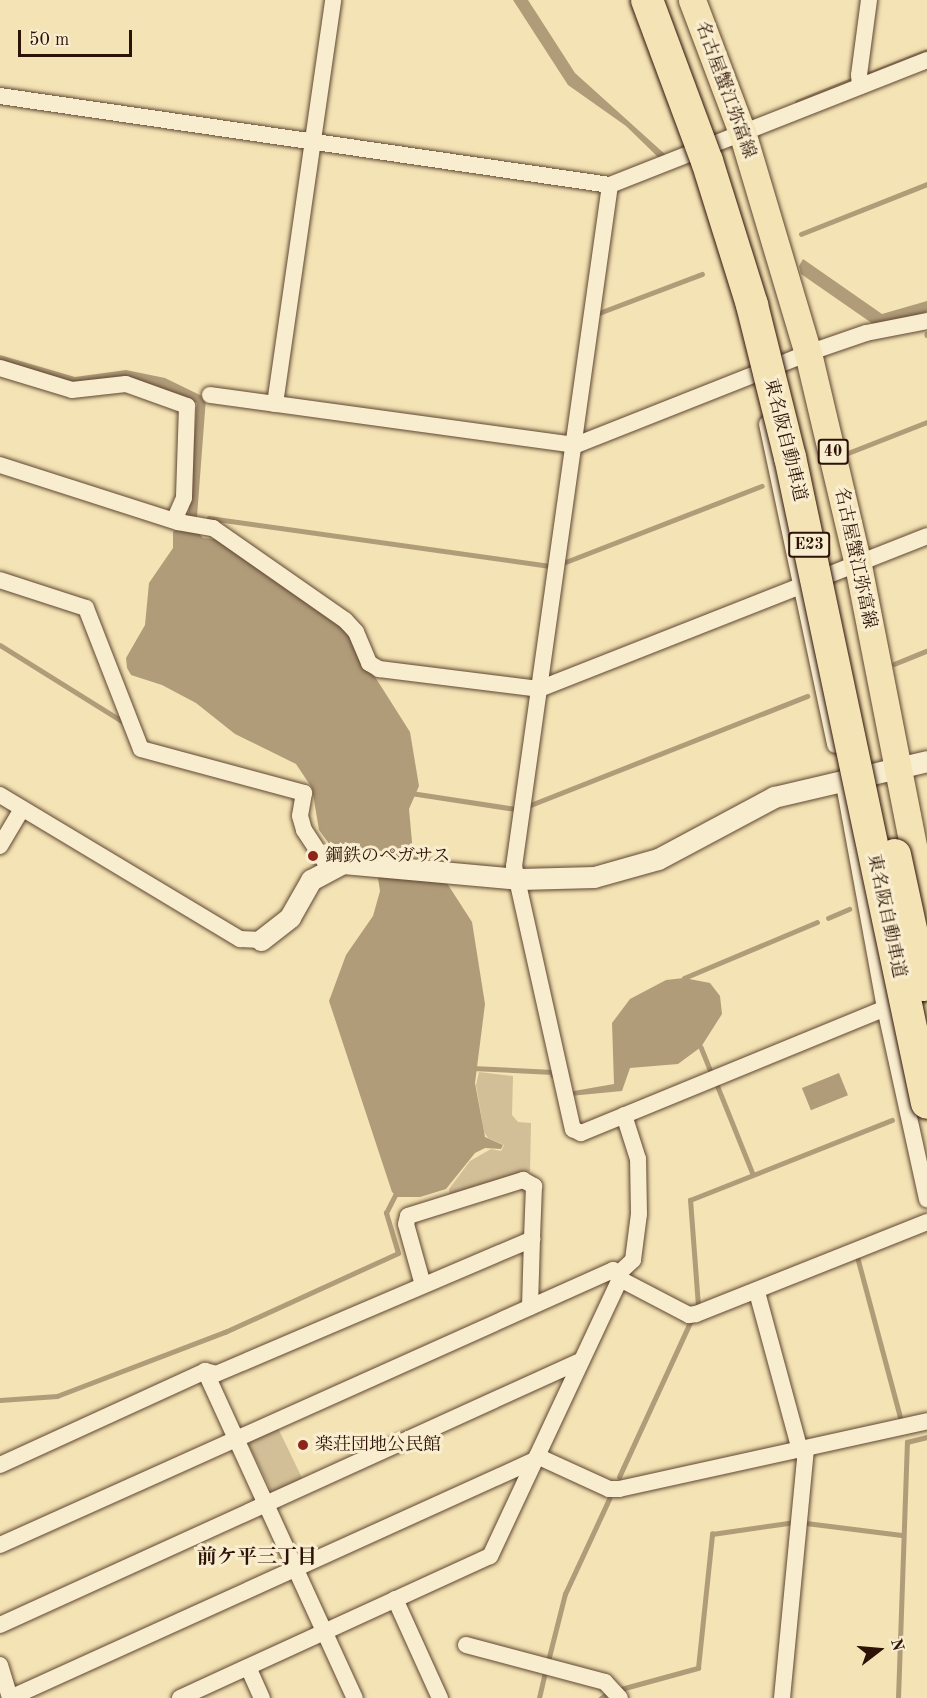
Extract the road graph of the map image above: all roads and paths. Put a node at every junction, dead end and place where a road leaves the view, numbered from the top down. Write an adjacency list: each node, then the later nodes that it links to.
1 (333, 0): 11 (street)
2 (633, 0): 12 (street)
3 (647, 0): 41 (highway, 東名阪自動車道 / E23, bridge)
4 (669, 0): 39 (highway, 東名阪自動車道 / E23, bridge)
5 (692, 0): 10 (main road, 名古屋蟹江弥富線 / 40)
6 (869, 0): 8 (street)
7 (927, 60): 8 (street)
8 (860, 86): 10 (street)
9 (0, 96): 11 (street)
10 (742, 132): 12 (street); 15 (main road, 名古屋蟹江弥富線 / 40)
11 (313, 141): 13 (street); 19 (street)
12 (691, 156): 13 (street); 17 (street)
13 (610, 185): 20 (street)
14 (927, 321): 15 (street)
15 (808, 353): 17 (street); 24 (main road, 名古屋蟹江弥富線 / 40)
16 (0, 368): 22 (street)
17 (757, 374): 20 (street); 26 (street)
18 (210, 395): 19 (street)
19 (275, 404): 20 (street)
20 (576, 445): 27 (street)
21 (0, 465): 22 (street)
22 (176, 521): 27 (street)
23 (927, 536): 24 (street)
24 (857, 560): 26 (street); 29 (main road, 名古屋蟹江弥富線 / 40)
25 (0, 580): 34 (street)
26 (799, 585): 27 (street); 30 (street)
27 (539, 689): 35 (street)
28 (927, 761): 29 (street)
29 (897, 769): 30 (street); 36 (main road, 名古屋蟹江弥富線 / 40)
30 (843, 780): 35 (street); 40 (street)
31 (0, 795): 32 (street)
32 (22, 808): 33 (street); 37 (street)
33 (0, 846)
34 (329, 868): 35 (street); 37 (street)
35 (520, 879): 42 (street)
36 (927, 917)
37 (261, 940)
38 (927, 992): 40 (street)
39 (927, 1003)
40 (885, 1008): 42 (street); 43 (street)
41 (927, 1103)
42 (624, 1115): 46 (street)
43 (927, 1199)
44 (927, 1222): 48 (street)
45 (532, 1239): 47 (street); 47 (street); 49 (street)
46 (619, 1277): 48 (street); 49 (street); 50 (street)
47 (423, 1285): 51 (street)
48 (757, 1292): 54 (street)
49 (530, 1307): 53 (street)
50 (578, 1362): 55 (street); 57 (street)
51 (205, 1371): 53 (street); 56 (street)
52 (927, 1421): 54 (street)
53 (236, 1439): 57 (street); 58 (street)
54 (803, 1450): 55 (street); 72 (street)
55 (536, 1458): 59 (street); 60 (street)
56 (0, 1465)
57 (266, 1504): 59 (street); 61 (street)
58 (0, 1545)
59 (295, 1569): 62 (street); 66 (street)
60 (395, 1599): 62 (street); 70 (street)
61 (0, 1624)
62 (324, 1632): 65 (street); 69 (street)
63 (465, 1645): 71 (street)
64 (0, 1665): 66 (street)
65 (248, 1667): 67 (street); 68 (street)
66 (10, 1698)
67 (180, 1698)
68 (262, 1698)
69 (355, 1698)
70 (440, 1698)
71 (620, 1698)
72 (782, 1698)

